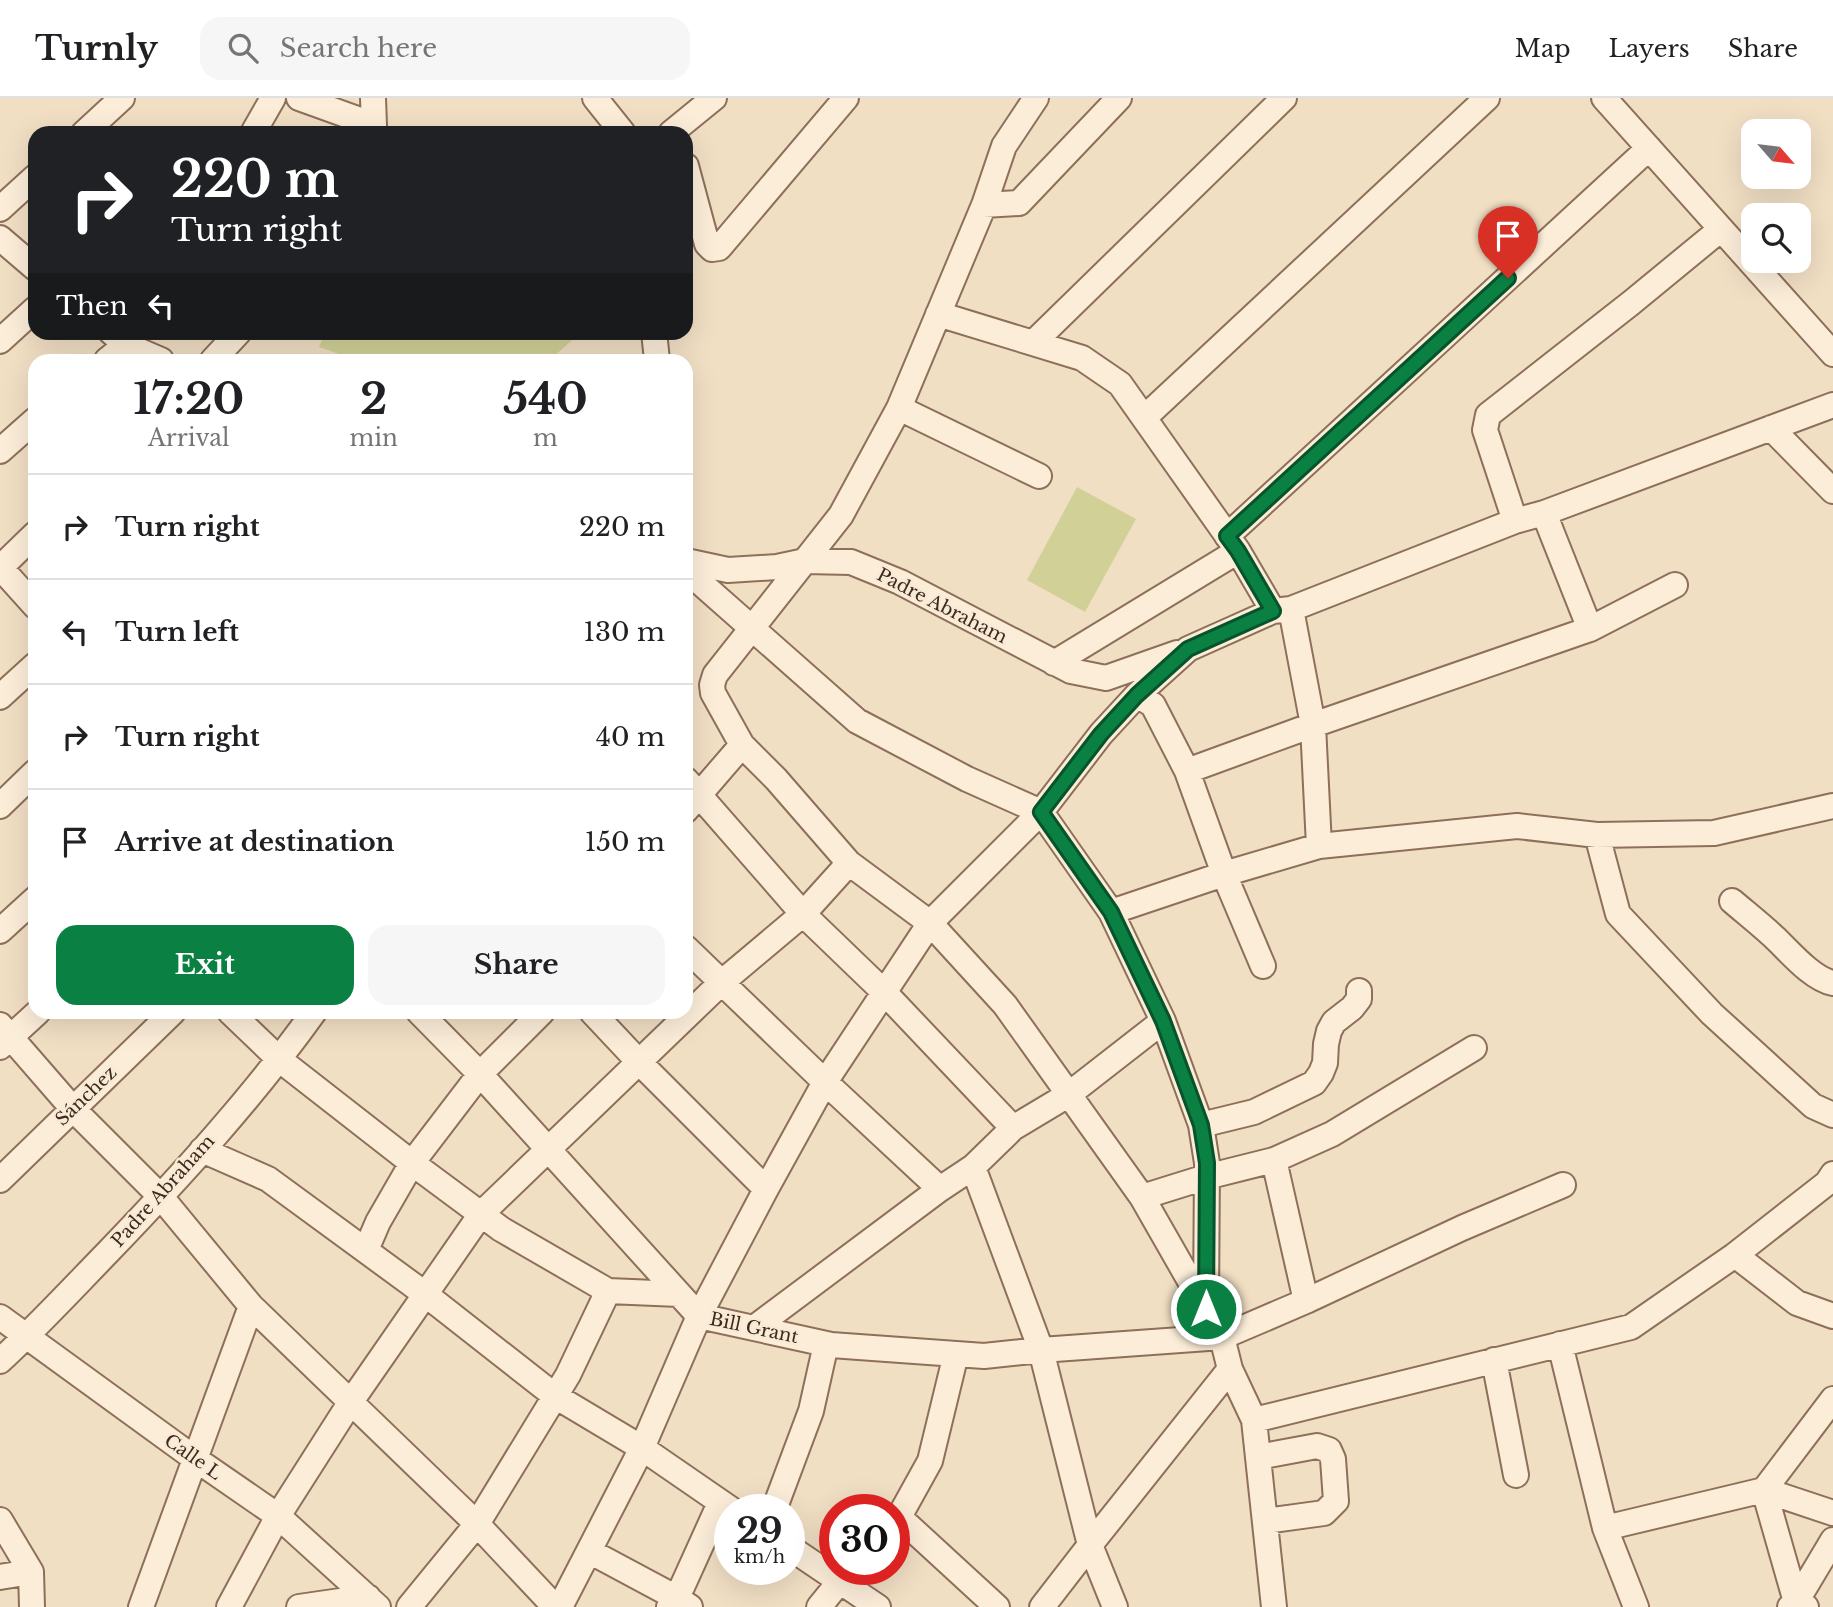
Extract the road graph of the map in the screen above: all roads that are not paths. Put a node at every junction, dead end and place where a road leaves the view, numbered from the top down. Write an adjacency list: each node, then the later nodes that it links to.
1 (122, 98): 13 (street)
2 (273, 98): 14 (street)
3 (299, 98): 15 (street)
4 (373, 98): 16 (street)
5 (595, 98): 17 (street)
6 (714, 98): 18 (street)
7 (846, 98): 21 (street)
8 (1036, 98): 22 (street)
9 (1119, 98): 22 (street)
10 (1284, 98): 31 (street)
11 (1487, 98): 38 (street)
12 (1604, 98): 19 (street)
13 (92, 126)
14 (257, 126)
15 (366, 126)
16 (373, 126)
17 (617, 126)
18 (682, 126)
19 (1648, 148): 24 (street); 47 (street)
20 (28, 185): 23 (street)
21 (693, 192)
22 (984, 205): 27 (street)
23 (0, 209)
24 (1721, 229): 35 (street); 45 (street)
25 (0, 238): 26 (street)
26 (28, 262)
27 (939, 314): 31 (street); 37 (street)
28 (28, 315): 30 (street)
29 (231, 340): 34 (street)
30 (0, 341)
31 (1033, 342): 38 (street)
32 (115, 346): 33 (street)
33 (141, 354)
34 (218, 354)
35 (1833, 354)
36 (1833, 405): 40 (street)
37 (899, 408): 42 (street); 48 (street)
38 (1144, 418): 47 (street)
39 (28, 426): 41 (street)
40 (1772, 428): 43 (street); 44 (street)
41 (0, 452)
42 (1039, 476)
43 (1833, 491)
44 (1544, 513): 45 (street); 56 (street)
45 (1515, 522): 54 (street)
46 (28, 541): 50 (street)
47 (1232, 544): 54 (street); 58 (street)
48 (805, 561): 49 (street, Padre Abraham); 55 (street); 58 (street, Padre Abraham)
49 (693, 562)
50 (0, 568): 53 (street)
51 (693, 575): 55 (street)
52 (1675, 585): 56 (street)
53 (28, 598)
54 (1282, 610): 57 (street); 62 (street)
55 (752, 629): 63 (street); 70 (street)
56 (1590, 629): 62 (street)
57 (1188, 649): 58 (street, Padre Abraham); 60 (street)
58 (1054, 663)
59 (28, 671): 61 (street)
60 (1137, 695): 64 (street); 70 (street)
61 (0, 697)
62 (1313, 725): 64 (street); 72 (street)
63 (742, 745): 66 (street); 73 (street)
64 (1187, 771): 74 (street)
65 (28, 779): 68 (street)
66 (693, 792)
67 (693, 798): 78 (street)
68 (0, 806)
69 (1833, 806): 71 (street)
70 (1041, 812): 77 (street); 79 (street)
71 (1597, 835): 72 (street); 105 (street)
72 (1319, 846): 74 (street)
73 (849, 863): 78 (street); 79 (street)
74 (1224, 874): 77 (street); 82 (street)
75 (1732, 901): 84 (street)
76 (28, 905): 80 (street)
77 (1111, 912): 96 (street)
78 (803, 914): 83 (street); 86 (street)
79 (930, 923): 86 (street); 103 (street)
80 (0, 931)
81 (693, 955): 83 (street)
82 (1264, 966)
83 (721, 983): 87 (street); 102 (street)
84 (1833, 983)
85 (1359, 991): 106 (street)
86 (884, 992): 102 (street); 107 (street)
87 (693, 1010)
88 (28, 1019): 97 (street)
89 (166, 1019): 104 (street, Sánchez)
90 (237, 1019): 99 (street)
91 (309, 1019): 99 (street, Padre Abraham)
92 (426, 1019): 101 (street, Bill Grant)
93 (535, 1019): 101 (street)
94 (599, 1019): 100 (street)
95 (684, 1019): 100 (street)
96 (1163, 1021): 103 (street); 106 (street)
97 (4, 1036): 104 (street)
98 (1474, 1048): 110 (street)
99 (280, 1060): 108 (street, Padre Abraham); 111 (street)
100 (639, 1062): 109 (street); 117 (street)
101 (480, 1074): 109 (street, Bill Grant); 111 (street)
102 (825, 1082): 117 (street); 118 (street)
103 (1068, 1095): 107 (street); 120 (street)
104 (73, 1109): 115 (street, Sánchez); 119 (street)
105 (1833, 1115)
106 (1201, 1125): 114 (street)
107 (1013, 1128): 112 (street)
108 (202, 1150): 119 (street, Padre Abraham); 122 (street)
109 (547, 1150): 121 (street); 126 (street, Bill Grant)
110 (1274, 1160): 114 (street); 127 (street)
111 (412, 1163): 121 (street); 122 (street)
112 (973, 1167): 118 (street); 138 (street)
113 (1833, 1174): 123 (street)
114 (1206, 1177): 120 (street); 129 (street)
115 (0, 1180)
116 (1563, 1185): 127 (street, Bill Grant)
117 (766, 1189): 132 (street)
118 (940, 1189): 133 (street)
119 (161, 1197): 128 (street); 134 (street, Padre Abraham)
120 (1142, 1197): 129 (street)
121 (481, 1214): 124 (street); 125 (street)
122 (366, 1250): 125 (street)
123 (1735, 1255): 130 (street); 137 (street)
124 (608, 1291): 126 (street); 143 (street)
125 (425, 1294): 143 (street); 144 (street)
126 (679, 1294): 132 (street, Bill Grant)
127 (1306, 1301): 135 (street, Bill Grant)
128 (251, 1306): 144 (street); 149 (street)
129 (1206, 1309): 135 (street)
130 (1833, 1315)
131 (0, 1317): 134 (street, Calle L)
132 (699, 1317): 133 (street, Bill Grant); 147 (street)
133 (754, 1328): 136 (street, Bill Grant)
134 (26, 1337): 141 (street, Padre Abraham); 149 (street, Calle L)
135 (1222, 1337): 138 (street, Bill Grant); 142 (street)
136 (826, 1344): 139 (street, Bill Grant); 152 (street)
137 (1560, 1344): 140 (street); 161 (street)
138 (1041, 1350): 139 (street, Bill Grant); 164 (street)
139 (956, 1354): 153 (street)
140 (1494, 1360): 146 (street); 150 (street)
141 (0, 1361)
142 (1230, 1369): 146 (street); 164 (street)
143 (555, 1396): 147 (street); 159 (street)
144 (350, 1403): 156 (street); 159 (street)
145 (1831, 1405): 151 (street)
146 (1254, 1420): 148 (street)
147 (642, 1448): 154 (street); 165 (street)
148 (1258, 1457): 158 (street); 158 (street)
149 (194, 1458): 156 (street, Calle L); 174 (street)
150 (1516, 1475)
151 (1764, 1490): 155 (street); 161 (street); 172 (street)
152 (780, 1494)
153 (910, 1497)
154 (714, 1498)
155 (1833, 1513)
156 (278, 1516): 170 (street, Calle L); 175 (street)
157 (0, 1520): 166 (street)
158 (1265, 1521): 184 (street)
159 (477, 1524): 177 (street); 178 (street)
160 (714, 1528): 171 (street)
161 (1605, 1528): 185 (street)
162 (910, 1531): 181 (street)
163 (1833, 1541): 172 (street)
164 (1090, 1545): 182 (street); 183 (street)
165 (589, 1551): 171 (street); 178 (street)
166 (31, 1572): 167 (street); 173 (street)
167 (0, 1577)
168 (836, 1585): 179 (street)
169 (855, 1585): 180 (street)
170 (373, 1602): 176 (street)
171 (678, 1604)
172 (1797, 1605)
173 (32, 1607)
174 (141, 1607)
175 (229, 1607)
176 (299, 1607)
177 (409, 1607)
178 (557, 1607)
179 (819, 1607)
180 (878, 1607)
181 (997, 1607)
182 (1042, 1607)
183 (1115, 1607)
184 (1274, 1607)
185 (1636, 1607)

